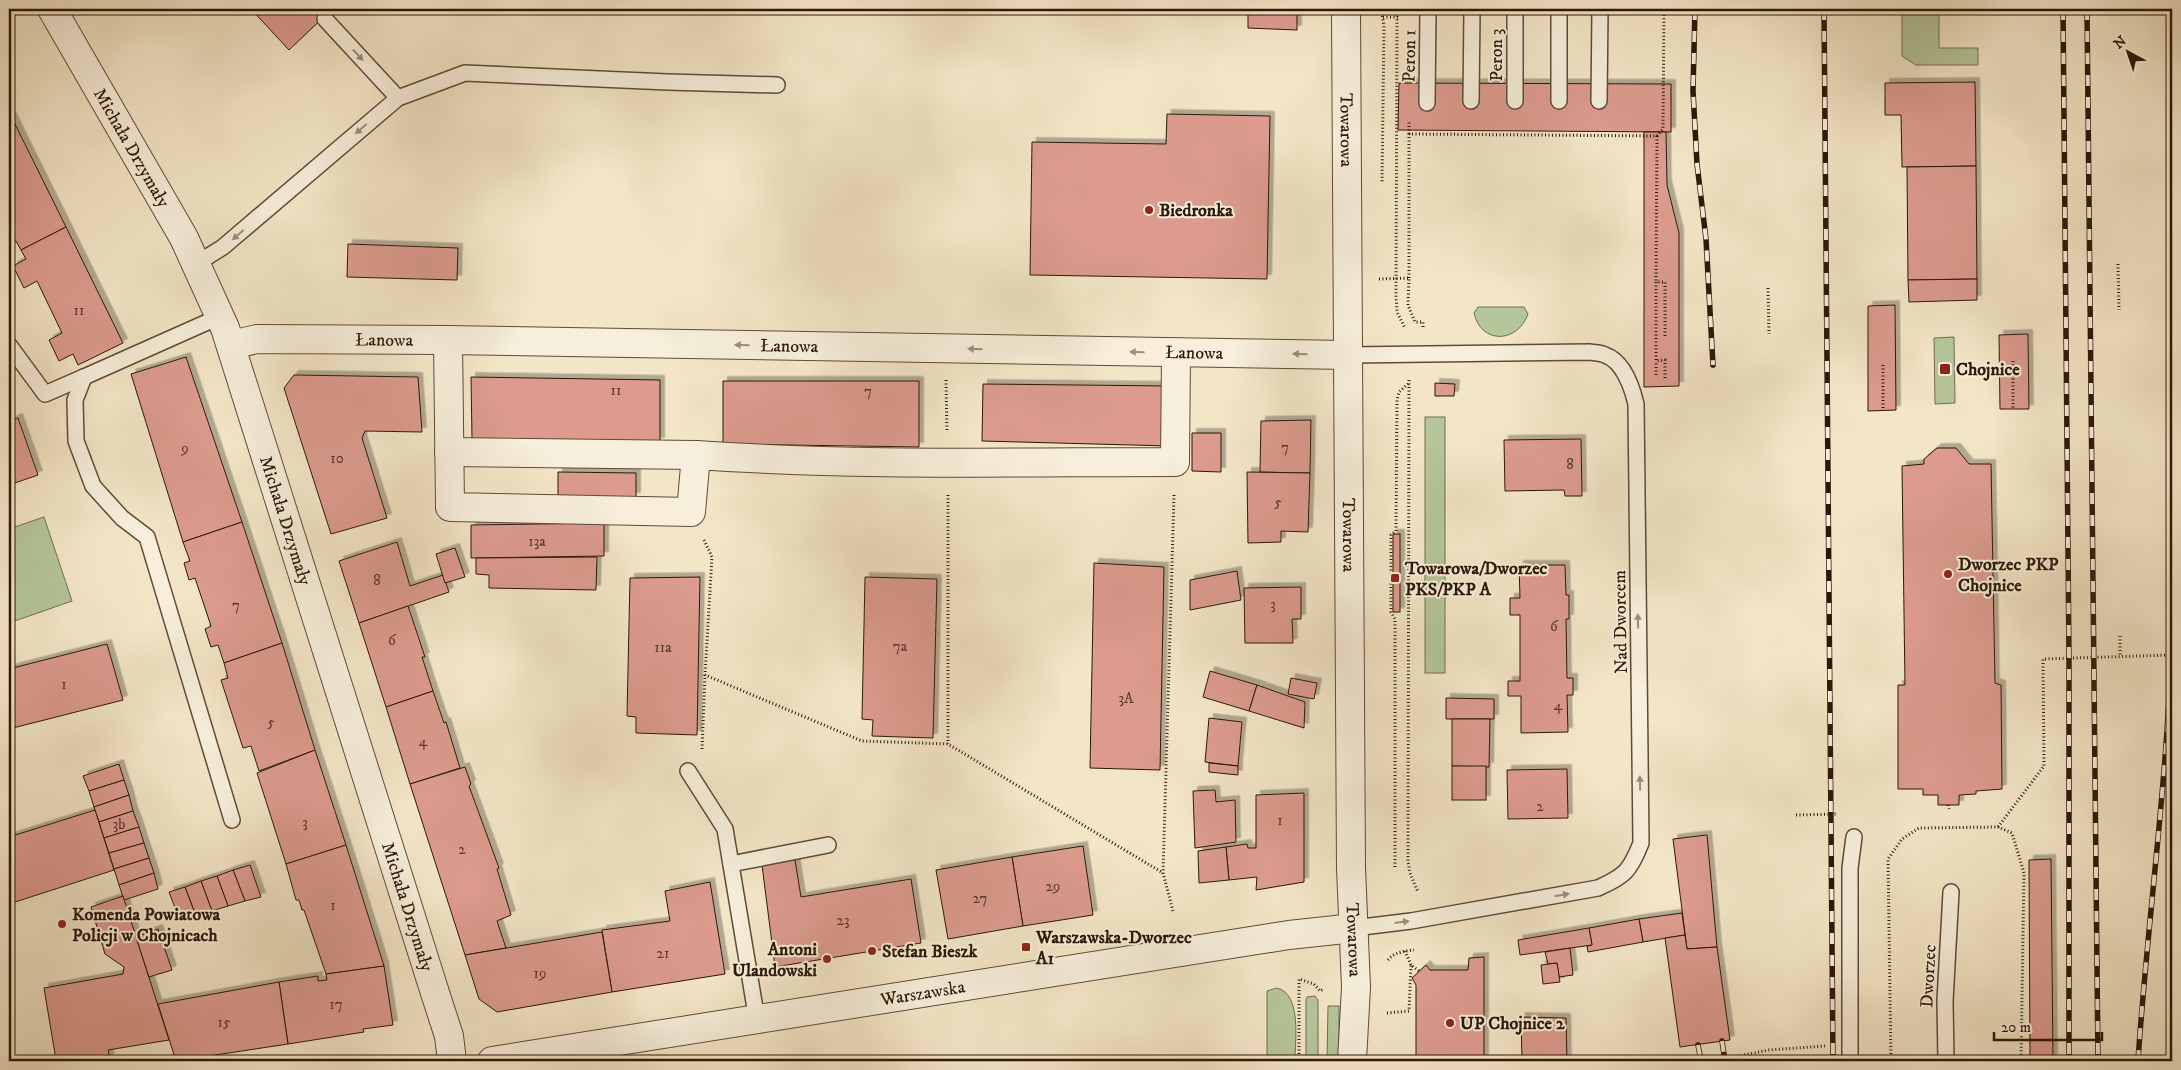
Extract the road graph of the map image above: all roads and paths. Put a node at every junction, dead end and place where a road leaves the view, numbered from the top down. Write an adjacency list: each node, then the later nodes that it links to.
1 (52, 9): 21 (street, Michała Drzymały)
2 (1346, 9): 40 (street, Towarowa)
3 (1381, 9): 20 (path)
4 (1399, 9): 24 (path)
5 (1428, 9): 18 (lane, Peron 1)
6 (1472, 9): 14 (lane)
7 (1515, 9): 15 (lane, Peron 3)
8 (1559, 9): 16 (lane)
9 (1600, 9): 17 (lane)
10 (1664, 9): 19 (path)
11 (325, 19): 13 (lane, one-way to 13)
12 (777, 85): 13 (lane)
13 (398, 98): 21 (lane, one-way to 21)
14 (1471, 101)
15 (1515, 101)
16 (1559, 101)
17 (1599, 101)
18 (1427, 103)
19 (1657, 136): 25 (path); 28 (path)
20 (1382, 191)
21 (196, 264): 31 (street, Michała Drzymały)
22 (2118, 264): 30 (path)
23 (1382, 269): 27 (path)
24 (1396, 278): 25 (path); 27 (path); 33 (path)
25 (1409, 278): 34 (path)
26 (1373, 279): 27 (path)
27 (1382, 279)
28 (1656, 282): 35 (path); 46 (path)
29 (1768, 288): 32 (path)
30 (2119, 310)
31 (221, 316): 38 (street, Michała Drzymały); 45 (lane)
32 (1769, 334)
33 (1408, 336)
34 (1424, 336)
35 (1665, 337)
36 (448, 340): 38 (street, Łanowa); 39 (street, Łanowa, one-way to 36); 51 (street)
37 (9, 345): 45 (lane)
38 (231, 345): 86 (street, Michała Drzymały)
39 (1176, 352): 40 (street, Łanowa, one-way to 39); 54 (street)
40 (1349, 355): 75 (street, Towarowa); 75 (lane, Nad Dworcem, one-way to 40)
41 (2012, 360): 49 (path)
42 (1883, 365): 50 (path)
43 (946, 376): 53 (path)
44 (1409, 376): 48 (path)
45 (84, 377): 65 (lane)
46 (1665, 378)
47 (1414, 380): 48 (path)
48 (1409, 383): 70 (path); 73 (path)
49 (2013, 409)
50 (1883, 411)
51 (449, 452): 52 (street); 55 (street)
52 (696, 455): 53 (street); 55 (street)
53 (948, 462): 54 (street); 60 (path)
54 (1176, 462): 71 (path)
55 (690, 512): 59 (path)
56 (2120, 636): 58 (path)
57 (2172, 655): 58 (path)
58 (2120, 656): 66 (path)
59 (705, 675): 60 (path); 62 (path)
60 (948, 744): 71 (path)
61 (688, 771): 62 (lane)
62 (701, 792): 69 (lane)
63 (1838, 814): 64 (path)
64 (1796, 815)
65 (232, 820)
66 (1998, 827)
67 (1854, 837): 84 (lane)
68 (828, 845): 69 (lane)
69 (731, 864): 83 (lane)
70 (1395, 867)
71 (1163, 873): 74 (path)
72 (1951, 892): 91 (lane, Dworzec)
73 (1420, 896)
74 (1174, 911)
75 (1354, 928): 83 (street, Warszawska); 89 (street, Towarowa)
76 (1416, 949): 77 (path)
77 (1405, 951): 78 (path); 79 (path)
78 (1386, 962)
79 (1411, 965): 80 (path); 82 (path)
80 (1418, 971)
81 (1320, 991): 88 (path)
82 (1385, 1013)
83 (757, 1020): 87 (street, Warszawska)
84 (1850, 1045): 85 (path); 90 (lane)
85 (1734, 1057)
86 (452, 1061)
87 (492, 1061)
88 (1299, 1061)
89 (1352, 1061)
90 (1850, 1061)
91 (1946, 1061)

